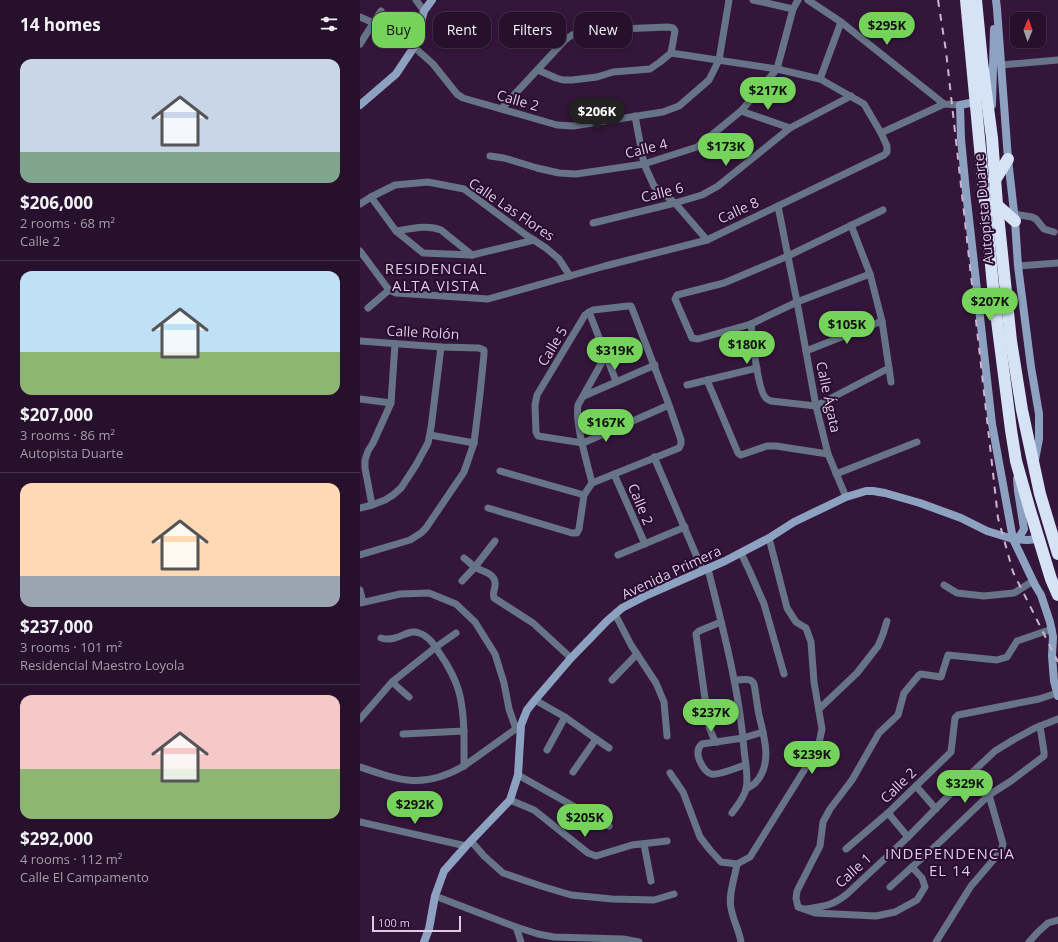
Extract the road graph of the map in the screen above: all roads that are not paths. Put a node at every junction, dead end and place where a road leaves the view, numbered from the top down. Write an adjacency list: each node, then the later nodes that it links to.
1 (416, 0): 11 (street)
2 (432, 0): 11 (street)
3 (729, 0): 20 (street, Calle 2)
4 (753, 0): 10 (street)
5 (798, 0): 10 (street, Calle 4)
6 (808, 0): 14 (street)
7 (966, 0): 27 (highway, Autopista Duarte)
8 (976, 0): 36 (highway, Autopista Duarte)
9 (996, 0): 22 (street); 36 (street)
10 (793, 9): 23 (street, Calle 4)
11 (424, 11)
12 (360, 17): 13 (street)
13 (372, 21)
14 (841, 22): 25 (street); 28 (street)
15 (372, 25): 16 (street)
16 (360, 44)
17 (413, 48): 29 (street)
18 (415, 48): 31 (street, Calle 2)
19 (671, 53): 20 (street, Calle 8); 24 (street); 24 (street)
20 (719, 60): 23 (street, Calle 8); 33 (street, Calle 2)
21 (1058, 60): 22 (street)
22 (1001, 64): 38 (street)
23 (777, 68): 25 (street, Calle 8); 32 (street, Calle 4)
24 (538, 70): 31 (street)
25 (820, 79): 26 (street, Calle 8)
26 (851, 96): 34 (street, Calle 6); 35 (street, Calle 8)
27 (976, 102): 30 (street); 90 (highway, Autopista Duarte)
28 (944, 104): 30 (street); 35 (street)
29 (360, 105)
30 (960, 105): 103 (street)
31 (502, 108): 33 (street, Calle 2)
32 (740, 112): 34 (street); 39 (street, Calle 4)
33 (635, 116): 39 (street)
34 (790, 128): 42 (street, Calle 6)
35 (881, 133): 45 (street, Calle 8)
36 (992, 138): 40 (highway, Autopista Duarte)
37 (490, 156): 39 (street, Calle 4)
38 (1008, 159): 40 (highway); 47 (street)
39 (644, 164): 42 (street)
40 (995, 180): 44 (highway, Autopista Duarte)
41 (371, 197): 43 (street, Calle Las Flores); 50 (street); 52 (street, Calle Las Flores)
42 (676, 203): 48 (street, Calle 6); 53 (street)
43 (360, 204)
44 (997, 205): 47 (highway); 91 (highway, Autopista Duarte)
45 (778, 206): 53 (street, Calle 8); 56 (street, Calle Ágata)
46 (883, 210): 49 (street)
47 (1014, 217): 51 (street); 58 (street)
48 (593, 222)
49 (851, 225): 56 (street); 59 (street)
50 (396, 231): 55 (street); 55 (street)
51 (1054, 232)
52 (534, 240): 55 (street); 60 (street, Calle Las Flores)
53 (707, 240): 60 (street, Calle 8)
54 (360, 252): 61 (street)
55 (472, 255)
56 (788, 256): 62 (street, Calle Ágata); 66 (street)
57 (1058, 264): 58 (street)
58 (1018, 266): 91 (street)
59 (870, 274): 62 (street); 65 (street)
60 (570, 276): 61 (street, Calle 8)
61 (389, 290): 63 (street)
62 (797, 302): 66 (street); 70 (street, Calle Ágata)
63 (368, 308)
64 (589, 312): 71 (street); 72 (street); 87 (street, Calle 5)
65 (882, 321): 70 (street); 74 (street)
66 (750, 324): 73 (street)
67 (360, 341): 68 (street, Calle Rolón)
68 (395, 344): 69 (street, Calle Rolón); 81 (street)
69 (441, 347): 84 (street); 86 (street, Calle Rolón)
70 (806, 351): 83 (street, Calle Ágata)
71 (606, 355): 76 (street); 79 (street)
72 (654, 365): 76 (street); 82 (street)
73 (757, 368): 75 (street); 83 (street)
74 (889, 368): 77 (street); 83 (street)
75 (707, 380): 78 (street); 88 (street)
76 (616, 381): 79 (street)
77 (891, 382)
78 (686, 385)
79 (584, 396): 87 (street)
80 (360, 399): 81 (street)
81 (391, 403): 98 (street)
82 (670, 405): 87 (street); 89 (street)
83 (816, 406): 88 (street, Calle Ágata)
84 (430, 435): 86 (street); 98 (street)
85 (917, 442): 94 (street)
86 (474, 443): 109 (street)
87 (582, 443): 95 (street)
88 (828, 454): 94 (street, Calle Ágata)
89 (654, 457): 93 (street); 101 (street)
90 (1016, 461): 103 (street); 104 (highway, Autopista Duarte)
91 (1034, 464): 108 (highway, Autopista Duarte)
92 (500, 471): 96 (street)
93 (614, 474): 95 (street); 106 (street, Calle 2)
94 (836, 474): 97 (street, Calle Ágata)
95 (592, 483): 96 (street)
96 (584, 495): 100 (street)
97 (846, 497): 102 (street, Avenida Primera); 103 (street, Avenida Primera)
98 (372, 505): 99 (street)
99 (360, 508)
100 (488, 508)
101 (685, 527): 106 (street); 113 (street)
102 (769, 538): 107 (street, Avenida Primera); 136 (street)
103 (1013, 539): 104 (street, Avenida Primera); 115 (street)
104 (1038, 539): 118 (highway, Autopista Duarte)
105 (495, 541): 112 (street)
106 (645, 544): 110 (street)
107 (741, 553): 113 (street, Avenida Primera); 129 (street)
108 (1058, 554)
109 (360, 555)
110 (618, 555)
111 (464, 558): 112 (street)
112 (475, 567): 114 (street); 128 (street)
113 (706, 570): 120 (street, Avenida Primera); 122 (street)
114 (462, 581)
115 (1033, 581): 116 (street); 123 (street)
116 (944, 585)
117 (360, 590): 119 (street)
118 (1058, 595)
119 (362, 602): 141 (street)
120 (615, 614): 127 (street); 128 (street, Avenida Primera)
121 (887, 621): 136 (street)
122 (721, 622): 131 (street); 148 (street)
123 (1052, 629): 133 (street); 177 (street)
124 (456, 633): 126 (street)
125 (381, 638): 126 (street)
126 (436, 647): 132 (street); 142 (street)
127 (637, 654): 130 (street); 145 (street)
128 (571, 658): 135 (street, Avenida Primera)
129 (784, 674)
130 (612, 680)
131 (735, 680): 143 (street); 146 (street)
132 (392, 682): 134 (street); 138 (street)
133 (1058, 694): 157 (street, Calle 2)
134 (409, 697)
135 (535, 700): 137 (street); 141 (street, Avenida Primera)
136 (819, 709): 171 (street)
137 (565, 717): 147 (street); 150 (street)
138 (360, 719)
139 (1058, 719): 140 (street, Calle 1)
140 (1040, 726): 159 (street); 161 (street, Calle 1)
141 (519, 727): 152 (street); 156 (street, Avenida Primera)
142 (464, 731): 144 (street); 152 (street)
143 (763, 732): 146 (street); 158 (street)
144 (403, 734)
145 (667, 736)
146 (743, 738): 148 (street); 151 (street)
147 (596, 739): 149 (street); 154 (street)
148 (717, 742): 151 (street)
149 (609, 748)
150 (547, 750)
151 (745, 764): 158 (street)
152 (464, 766): 153 (street)
153 (360, 767)
154 (573, 772)
155 (670, 773): 171 (street)
156 (518, 775): 160 (street, Avenida Primera); 165 (street)
157 (916, 786): 161 (street); 163 (street, Calle 2)
158 (746, 789): 162 (street)
159 (989, 794): 172 (street); 184 (street)
160 (510, 800): 168 (street, Avenida Primera); 169 (street)
161 (936, 809): 166 (street, Calle 1)
162 (732, 813)
163 (888, 813): 166 (street); 170 (street, Calle 2)
164 (360, 822): 168 (street)
165 (609, 826)
166 (908, 837): 177 (street, Calle 1)
167 (667, 841): 169 (street)
168 (469, 843): 175 (street); 176 (street, Avenida Primera)
169 (644, 844): 173 (street)
170 (846, 849)
171 (737, 864): 180 (street)
172 (912, 866): 174 (street); 177 (street)
173 (651, 881)
174 (890, 887)
175 (674, 894)
176 (435, 896): 179 (street); 181 (street, Avenida Primera)
177 (806, 909)
178 (1058, 920): 185 (street)
179 (516, 928): 182 (street); 183 (street)
180 (741, 939)
181 (424, 942)
182 (521, 942)
183 (639, 942)
184 (936, 942)
185 (1029, 942)

